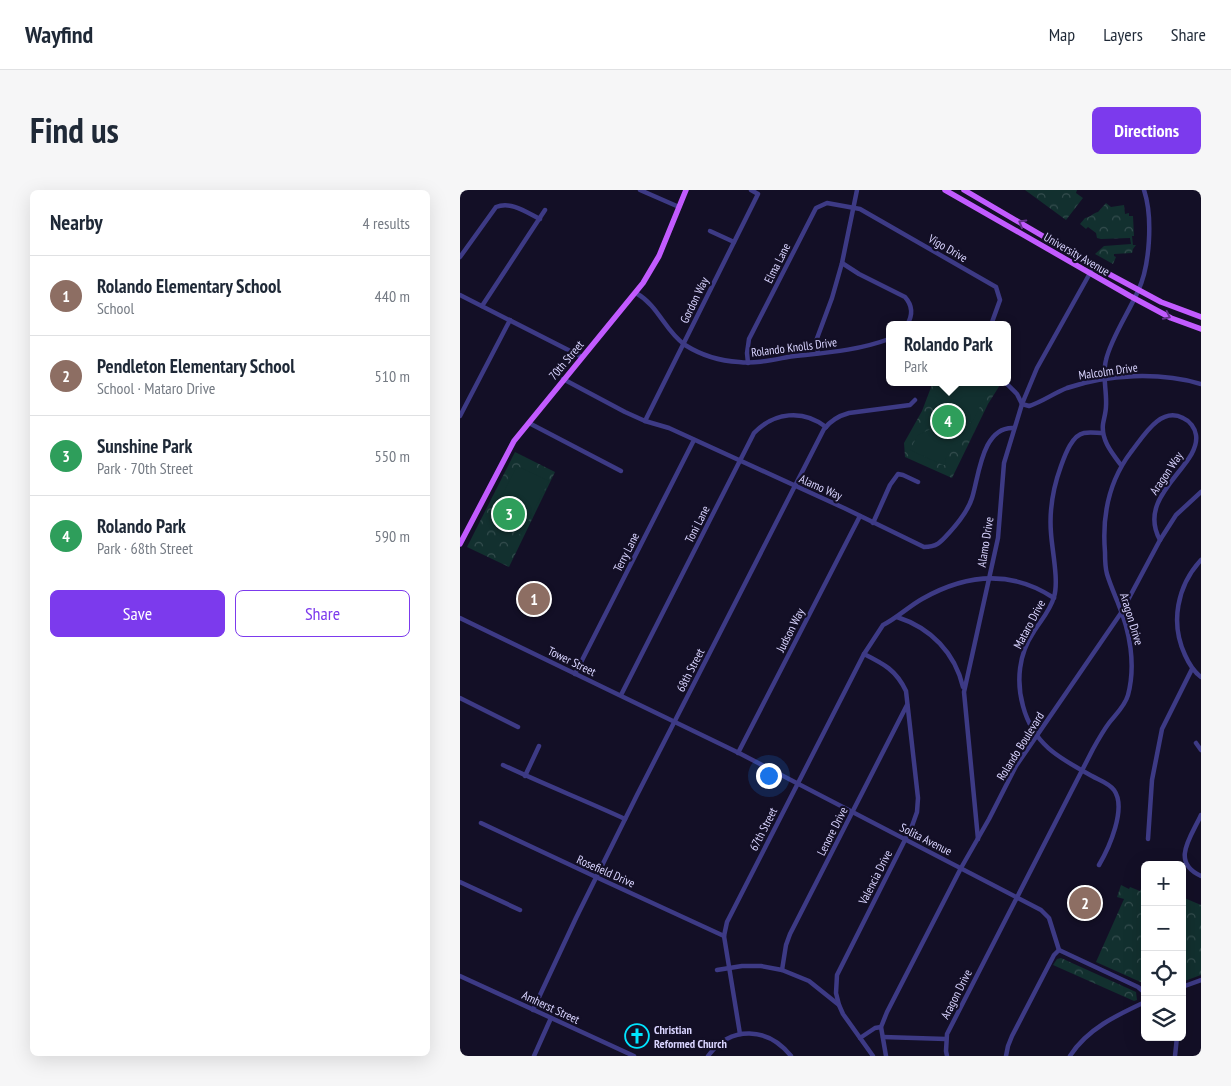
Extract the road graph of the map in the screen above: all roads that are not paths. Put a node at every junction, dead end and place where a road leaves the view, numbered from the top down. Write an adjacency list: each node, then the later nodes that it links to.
1 (640, 190): 8 (street)
2 (686, 190): 8 (main road, 70th Street)
3 (751, 190): 15 (street, Gordon Way)
4 (857, 190): 9 (street)
5 (945, 190): 12 (main road, University Avenue)
6 (964, 190): 10 (main road, University Avenue)
7 (1144, 190): 20 (street)
8 (679, 207): 21 (main road, 70th Street)
9 (853, 208): 17 (street); 28 (street, Vigo Drive); 34 (street, Elma Lane)
10 (995, 208): 12 (main road); 18 (main road, University Avenue, one-way to 10)
11 (545, 210): 13 (street)
12 (991, 216): 19 (main road, University Avenue)
13 (540, 219): 16 (street); 24 (street)
14 (710, 231): 15 (street)
15 (734, 242): 31 (street, Gordon Way)
16 (460, 257)
17 (842, 263): 27 (street); 32 (street)
18 (1094, 266): 19 (street, Alamo Drive); 20 (main road, University Avenue)
19 (1090, 273): 23 (main road, University Avenue); 40 (street, Alamo Drive)
20 (1139, 290): 23 (street); 25 (main road, University Avenue)
21 (636, 293): 31 (street, Rolando Knolls Drive); 33 (main road, 70th Street)
22 (460, 295): 24 (street)
23 (1134, 298): 29 (main road, University Avenue, one-way to 29); 36 (street)
24 (482, 306): 26 (street)
25 (1201, 317)
26 (510, 320): 33 (street); 41 (street)
27 (909, 321)
28 (992, 321)
29 (1201, 328)
30 (886, 340): 32 (street, Rolando Knolls Drive)
31 (684, 344): 34 (street, Rolando Knolls Drive); 42 (street, Gordon Way)
32 (818, 353): 34 (street, Rolando Knolls Drive)
33 (582, 357): 35 (main road, 70th Street)
34 (748, 363)
35 (563, 379): 42 (street, Alamo Way); 43 (main road, 70th Street)
36 (1104, 380): 37 (street, Malcolm Drive); 40 (street, Malcolm Drive); 46 (street)
37 (1201, 384)
38 (1009, 386): 40 (street)
39 (915, 400): 44 (street, 68th Street)
40 (1022, 404): 45 (street, Alamo Drive)
41 (460, 416)
42 (645, 421): 47 (street, Alamo Way)
43 (529, 423): 50 (street); 57 (main road, 70th Street)
44 (826, 427): 48 (street, Toni Lane); 52 (street, 68th Street)
45 (1014, 428): 55 (street, Alamo Way); 59 (street, Alamo Drive)
46 (1103, 432): 49 (street); 60 (street, Mataro Drive)
47 (694, 440): 48 (street, Alamo Way); 66 (street, Terry Lane)
48 (740, 461): 52 (street, Alamo Way); 69 (street, Toni Lane)
49 (1121, 465): 56 (street, Aragon Way); 61 (street, Aragon Drive)
50 (621, 471)
51 (918, 482): 55 (street)
52 (794, 486): 54 (street, Alamo Way); 72 (street, 68th Street)
53 (1201, 492): 56 (street, Rolando Boulevard)
54 (860, 516): 55 (street, Alamo Way); 78 (street, Judson Way)
55 (873, 523)
56 (1160, 540): 61 (street, Rolando Boulevard)
57 (460, 544)
58 (1201, 560): 65 (street)
59 (989, 578): 60 (street, 67th Street); 62 (street, 67th Street); 68 (street, Alamo Drive)
60 (1054, 598): 74 (street, Mataro Drive)
61 (1121, 612): 74 (street, Rolando Boulevard); 80 (street, Aragon Drive)
62 (897, 617): 64 (street, 67th Street); 68 (street)
63 (460, 618): 66 (street, Tower Street)
64 (864, 654): 71 (street, Valencia Drive); 82 (street, 67th Street)
65 (1192, 670): 67 (street); 88 (street)
66 (575, 674): 69 (street, Tower Street)
67 (1201, 677)
68 (964, 692): 87 (street, Alamo Drive)
69 (621, 695): 72 (street, Tower Street)
70 (460, 698): 73 (street)
71 (908, 704): 83 (street, Lenore Drive); 89 (street, Valencia Drive)
72 (675, 721): 78 (street, Solita Avenue); 85 (street, 68th Street)
73 (518, 727)
74 (1037, 737): 80 (street, Mataro Drive); 87 (street, Rolando Boulevard)
75 (1196, 743): 77 (street)
76 (540, 746): 81 (street)
77 (1201, 750)
78 (738, 753): 82 (street, Solita Avenue)
79 (503, 765): 81 (street)
80 (1082, 771): 90 (street, Mataro Drive); 95 (street, Aragon Drive)
81 (525, 776): 85 (street)
82 (798, 784): 83 (street, Solita Avenue); 97 (street, 67th Street)
83 (853, 813): 89 (street, Solita Avenue); 101 (street, Lenore Drive)
84 (1201, 815): 92 (street)
85 (625, 819): 93 (street, 68th Street)
86 (480, 823): 93 (street, Rosefield Drive)
87 (978, 839): 91 (street, Rolando Boulevard)
88 (1148, 839)
89 (906, 840): 91 (street, Solita Avenue); 107 (street, Valencia Drive)
90 (1099, 865)
91 (961, 868): 95 (street, Solita Avenue); 110 (street, Rolando Boulevard)
92 (1201, 876)
93 (596, 878): 97 (street, Rosefield Drive); 108 (street, 68th Street)
94 (460, 882): 96 (street)
95 (1017, 897): 98 (street, Solita Avenue); 114 (street, Aragon Drive)
96 (520, 910)
97 (724, 936): 99 (street, 67th Street)
98 (1059, 950): 105 (street); 123 (street)
99 (729, 968): 100 (street); 101 (street); 111 (street, 67th Street)
100 (716, 970)
101 (782, 970): 107 (street)
102 (460, 976): 108 (street, Amherst Street)
103 (1201, 980): 104 (street)
104 (1186, 986)
105 (1141, 990)
106 (1141, 1004): 124 (street)
107 (839, 1005): 113 (street)
108 (533, 1010): 109 (street, Amherst Street)
109 (551, 1018): 116 (street); 117 (street, Amherst Street)
110 (881, 1027): 112 (street); 113 (street)
111 (740, 1034): 118 (street); 119 (street)
112 (883, 1037): 114 (street); 121 (street)
113 (860, 1038): 120 (street)
114 (946, 1038): 122 (street, Aragon Drive)
115 (1177, 1041): 125 (street)
116 (534, 1056)
117 (634, 1056)
118 (708, 1056)
119 (792, 1056)
120 (873, 1056)
121 (886, 1056)
122 (947, 1056)
123 (1006, 1056)
124 (1070, 1056)
125 (1176, 1056)

